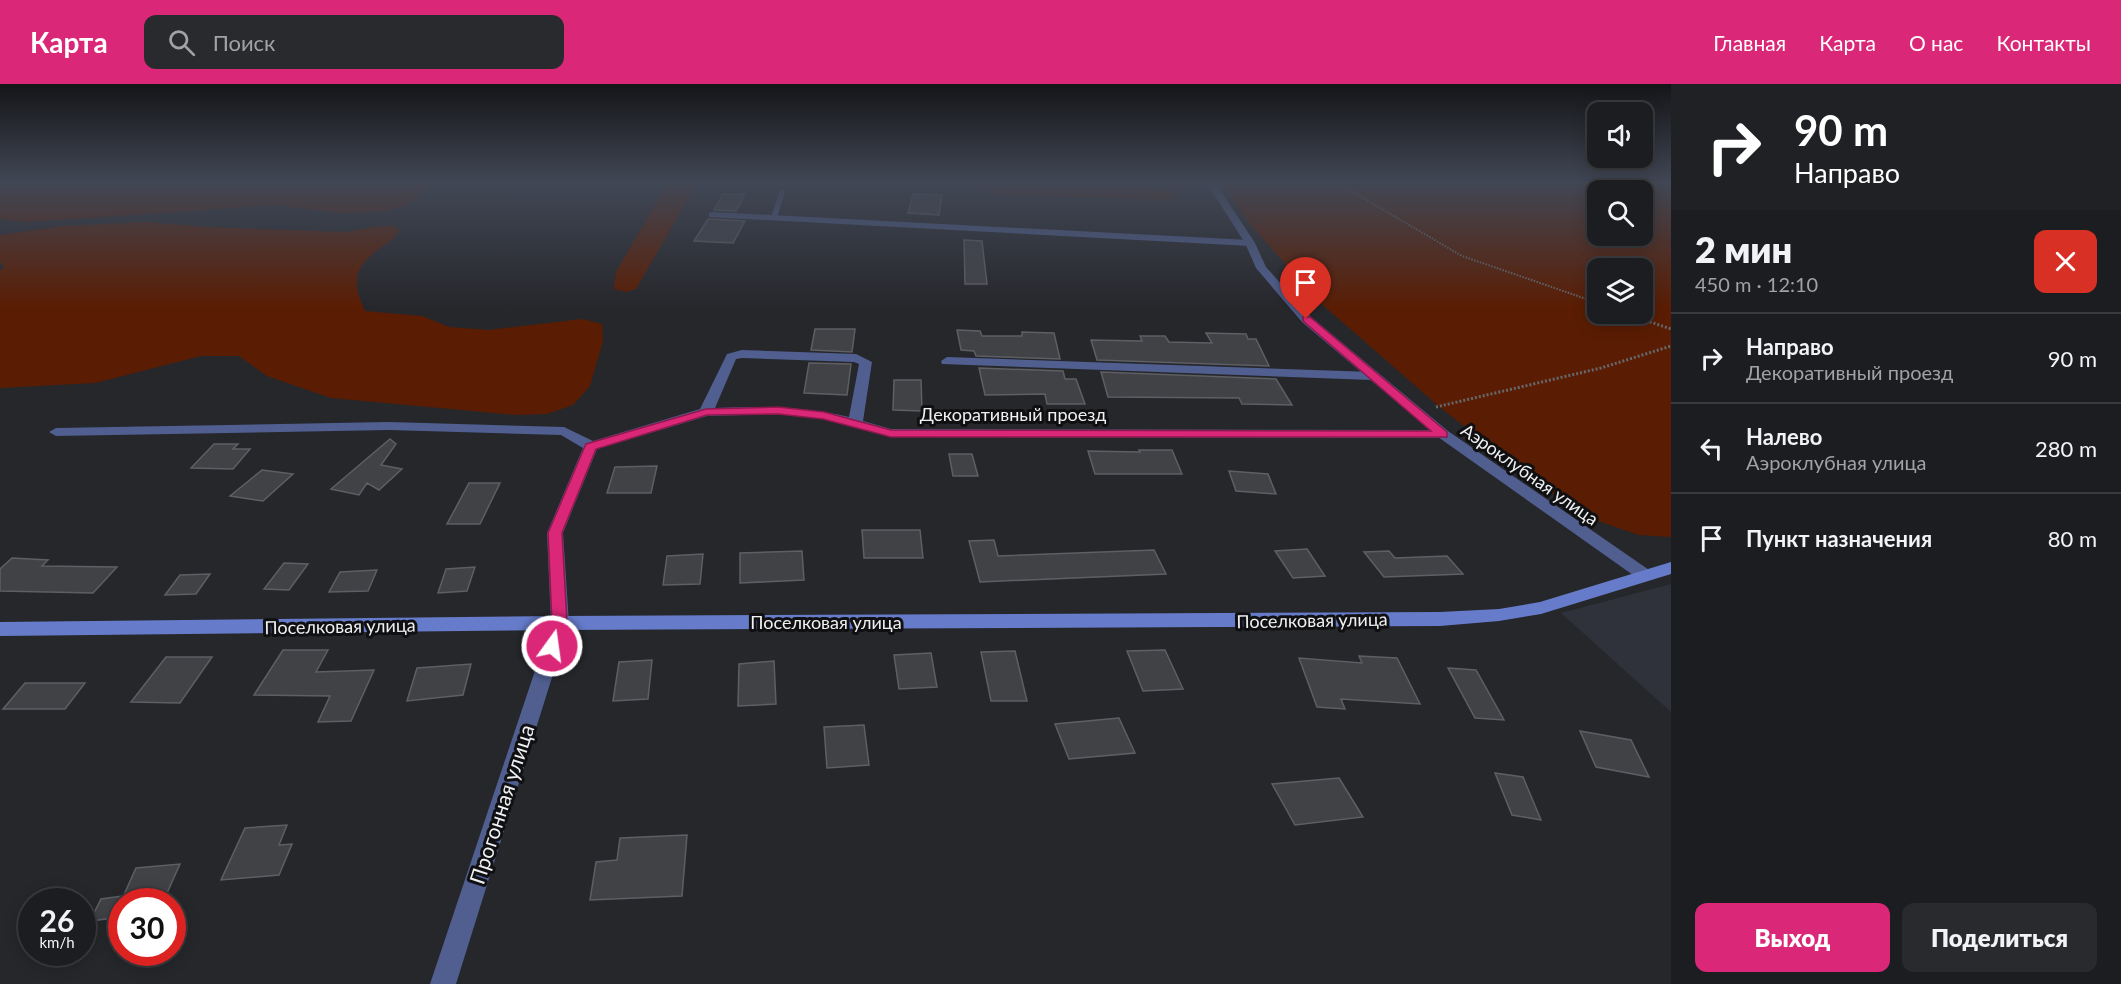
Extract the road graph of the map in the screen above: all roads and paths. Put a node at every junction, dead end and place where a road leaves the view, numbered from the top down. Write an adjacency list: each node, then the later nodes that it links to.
1 (887, 224): 4 (street)
2 (1238, 224): 4 (street, Аэроклубная улица)
3 (1408, 224): 5 (path)
4 (1250, 243): 10 (street, Аэроклубная улица)
5 (1587, 299)
6 (1653, 323): 7 (path)
7 (1671, 329)
8 (1671, 346): 11 (path)
9 (947, 362): 10 (street)
10 (1372, 376): 11 (street, Аэроклубная улица)
11 (1415, 411): 15 (street, Аэроклубная улица)
12 (706, 412): 13 (street, Декоративный проезд); 13 (street); 16 (street, Декоративный проезд)
13 (855, 425): 15 (street, Декоративный проезд)
14 (56, 432): 16 (street)
15 (1443, 434): 18 (street, Аэроклубная улица)
16 (591, 446): 19 (street)
17 (1671, 568): 18 (main road, Поселковая улица)
18 (1646, 576): 19 (main road, Поселковая улица)
19 (560, 623): 20 (main road, Поселковая улица); 21 (street, Прогонная улица)
20 (0, 629)
21 (443, 984)

